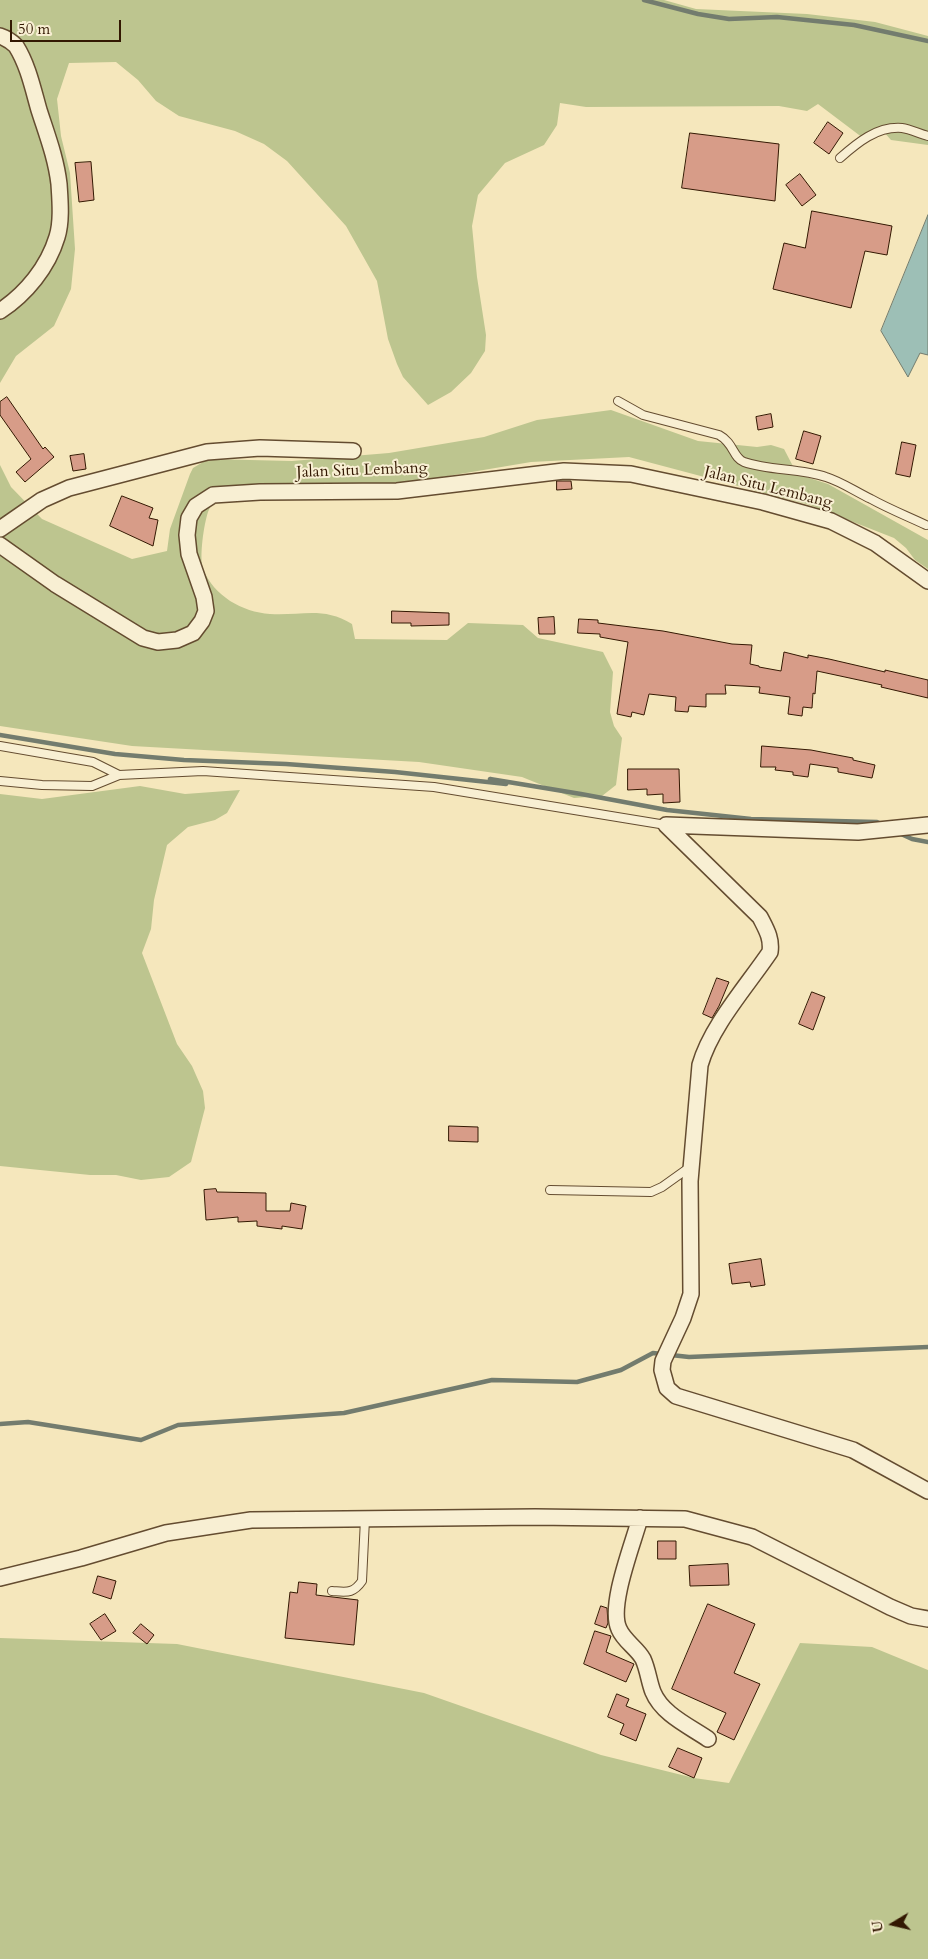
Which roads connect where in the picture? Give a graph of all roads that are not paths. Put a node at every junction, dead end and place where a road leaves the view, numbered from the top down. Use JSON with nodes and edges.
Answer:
{"nodes":[{"id":1,"x":0,"y":36,"type":"edge"},
{"id":2,"x":928,"y":136,"type":"edge"},
{"id":3,"x":840,"y":158,"type":"dead end"},
{"id":4,"x":0,"y":311,"type":"edge"},
{"id":5,"x":618,"y":401,"type":"dead end"},
{"id":6,"x":354,"y":451,"type":"dead end"},
{"id":7,"x":927,"y":525,"type":"edge"},
{"id":8,"x":0,"y":529,"type":"edge"},
{"id":9,"x":0,"y":545,"type":"edge"},
{"id":10,"x":928,"y":581,"type":"edge"},
{"id":11,"x":0,"y":746,"type":"edge"},
{"id":12,"x":119,"y":775,"type":"junction"},
{"id":13,"x":0,"y":781,"type":"edge"},
{"id":14,"x":666,"y":825,"type":"junction"},
{"id":15,"x":928,"y":825,"type":"edge"},
{"id":16,"x":692,"y":1166,"type":"junction"},
{"id":17,"x":550,"y":1190,"type":"dead end"},
{"id":18,"x":928,"y":1491,"type":"edge"},
{"id":19,"x":640,"y":1518,"type":"junction"},
{"id":20,"x":365,"y":1519,"type":"junction"},
{"id":21,"x":0,"y":1578,"type":"edge"},
{"id":22,"x":332,"y":1591,"type":"dead end"},
{"id":23,"x":928,"y":1619,"type":"edge"},
{"id":24,"x":708,"y":1739,"type":"dead end"}],
"edges":[{"from":1,"to":4,"type":"street"},
{"from":2,"to":3,"type":"lane"},
{"from":5,"to":7,"type":"lane"},
{"from":6,"to":8,"type":"street"},
{"from":9,"to":10,"type":"street","name":"Jalan Situ Lembang"},
{"from":11,"to":12,"type":"lane"},
{"from":12,"to":13,"type":"lane"},
{"from":12,"to":14,"type":"lane"},
{"from":14,"to":15,"type":"street"},
{"from":14,"to":16,"type":"street"},
{"from":16,"to":17,"type":"lane"},
{"from":16,"to":18,"type":"street"},
{"from":19,"to":20,"type":"street"},
{"from":19,"to":23,"type":"street"},
{"from":19,"to":24,"type":"street"},
{"from":20,"to":21,"type":"street"},
{"from":20,"to":22,"type":"lane"}]}
